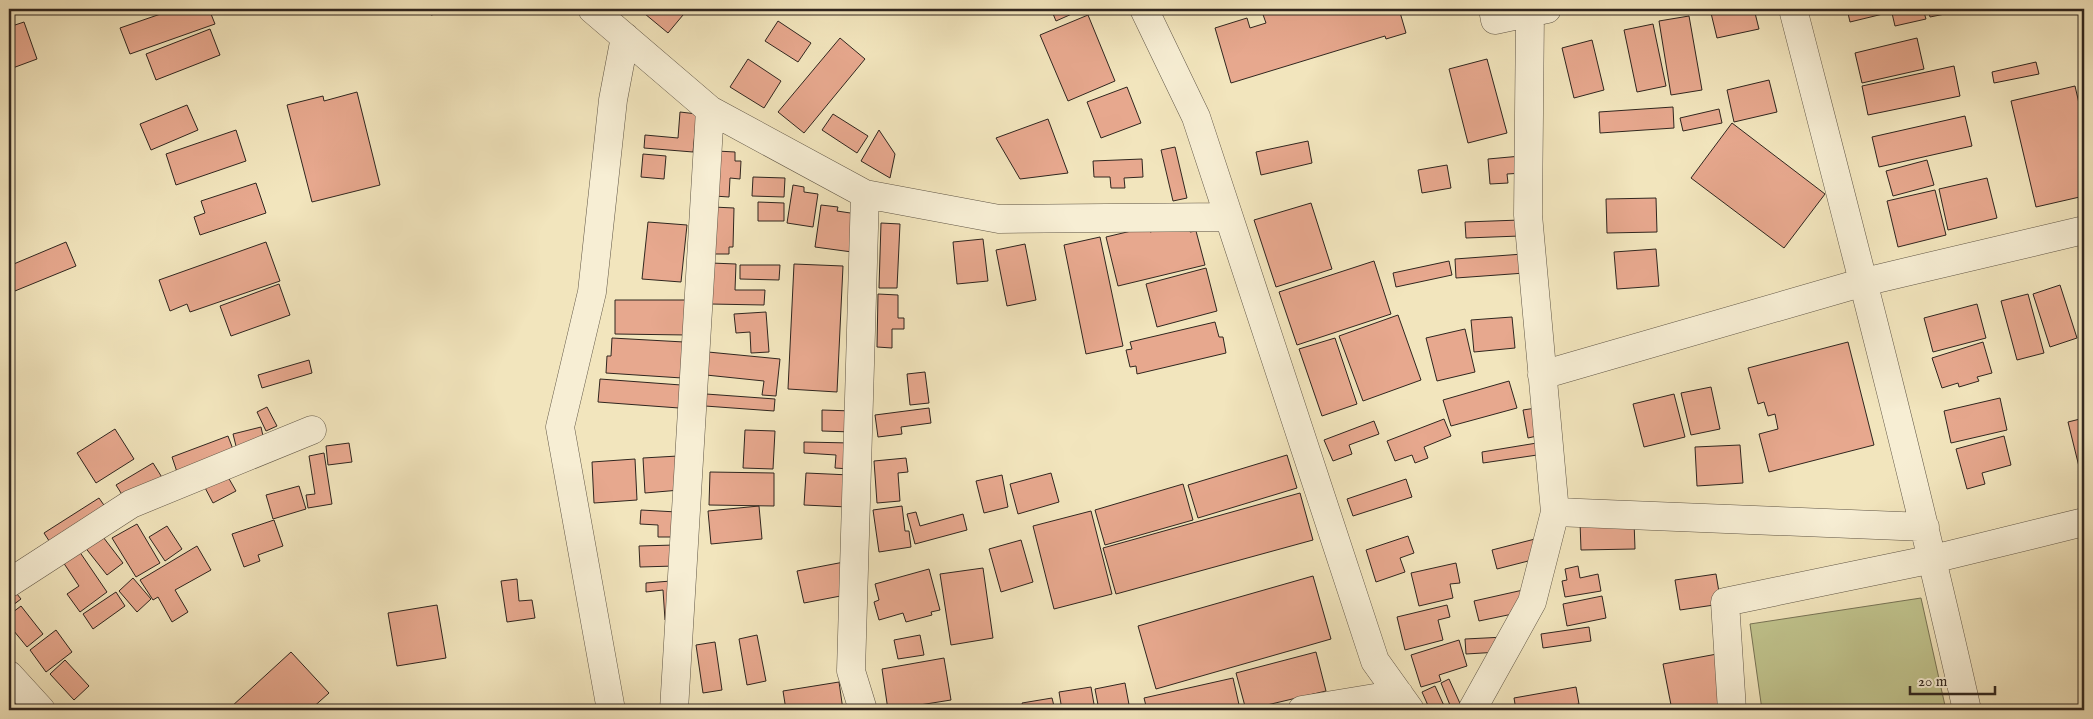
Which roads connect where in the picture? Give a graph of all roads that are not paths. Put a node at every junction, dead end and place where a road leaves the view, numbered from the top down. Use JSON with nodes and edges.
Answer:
{"nodes":[{"id":1,"x":592,"y":9,"type":"edge"},
{"id":2,"x":1144,"y":9,"type":"edge"},
{"id":3,"x":1493,"y":9,"type":"edge"},
{"id":4,"x":1792,"y":9,"type":"edge"},
{"id":5,"x":1538,"y":11,"type":"edge"},
{"id":6,"x":625,"y":37,"type":"junction"},
{"id":7,"x":710,"y":110,"type":"junction"},
{"id":8,"x":865,"y":194,"type":"junction"},
{"id":9,"x":1229,"y":217,"type":"junction"},
{"id":10,"x":2084,"y":230,"type":"edge"},
{"id":11,"x":1864,"y":282,"type":"junction"},
{"id":12,"x":1542,"y":375,"type":"junction"},
{"id":13,"x":312,"y":430,"type":"dead end"},
{"id":14,"x":1554,"y":512,"type":"junction"},
{"id":15,"x":2084,"y":522,"type":"edge"},
{"id":16,"x":1925,"y":527,"type":"junction"},
{"id":17,"x":1933,"y":559,"type":"junction"},
{"id":18,"x":9,"y":583,"type":"edge"},
{"id":19,"x":11,"y":681,"type":"edge"},
{"id":20,"x":1404,"y":702,"type":"edge"},
{"id":21,"x":41,"y":710,"type":"edge"},
{"id":22,"x":611,"y":710,"type":"edge"},
{"id":23,"x":674,"y":710,"type":"edge"},
{"id":24,"x":863,"y":710,"type":"edge"},
{"id":25,"x":1302,"y":710,"type":"edge"},
{"id":26,"x":1472,"y":710,"type":"edge"},
{"id":27,"x":1732,"y":710,"type":"edge"},
{"id":28,"x":1967,"y":710,"type":"edge"}],
"edges":[{"from":1,"to":6,"type":"street"},
{"from":2,"to":9,"type":"street"},
{"from":3,"to":5,"type":"street"},
{"from":4,"to":11,"type":"street"},
{"from":5,"to":12,"type":"street"},
{"from":6,"to":7,"type":"street"},
{"from":6,"to":22,"type":"street"},
{"from":7,"to":8,"type":"street"},
{"from":7,"to":23,"type":"street"},
{"from":8,"to":9,"type":"street"},
{"from":8,"to":24,"type":"street"},
{"from":9,"to":20,"type":"street"},
{"from":10,"to":11,"type":"street"},
{"from":11,"to":12,"type":"street"},
{"from":11,"to":16,"type":"street"},
{"from":12,"to":14,"type":"street"},
{"from":13,"to":18,"type":"street"},
{"from":14,"to":16,"type":"street"},
{"from":14,"to":26,"type":"street"},
{"from":15,"to":17,"type":"street"},
{"from":16,"to":17,"type":"street"},
{"from":17,"to":27,"type":"street"},
{"from":17,"to":28,"type":"street"},
{"from":19,"to":21,"type":"street"},
{"from":20,"to":25,"type":"street"}]}
